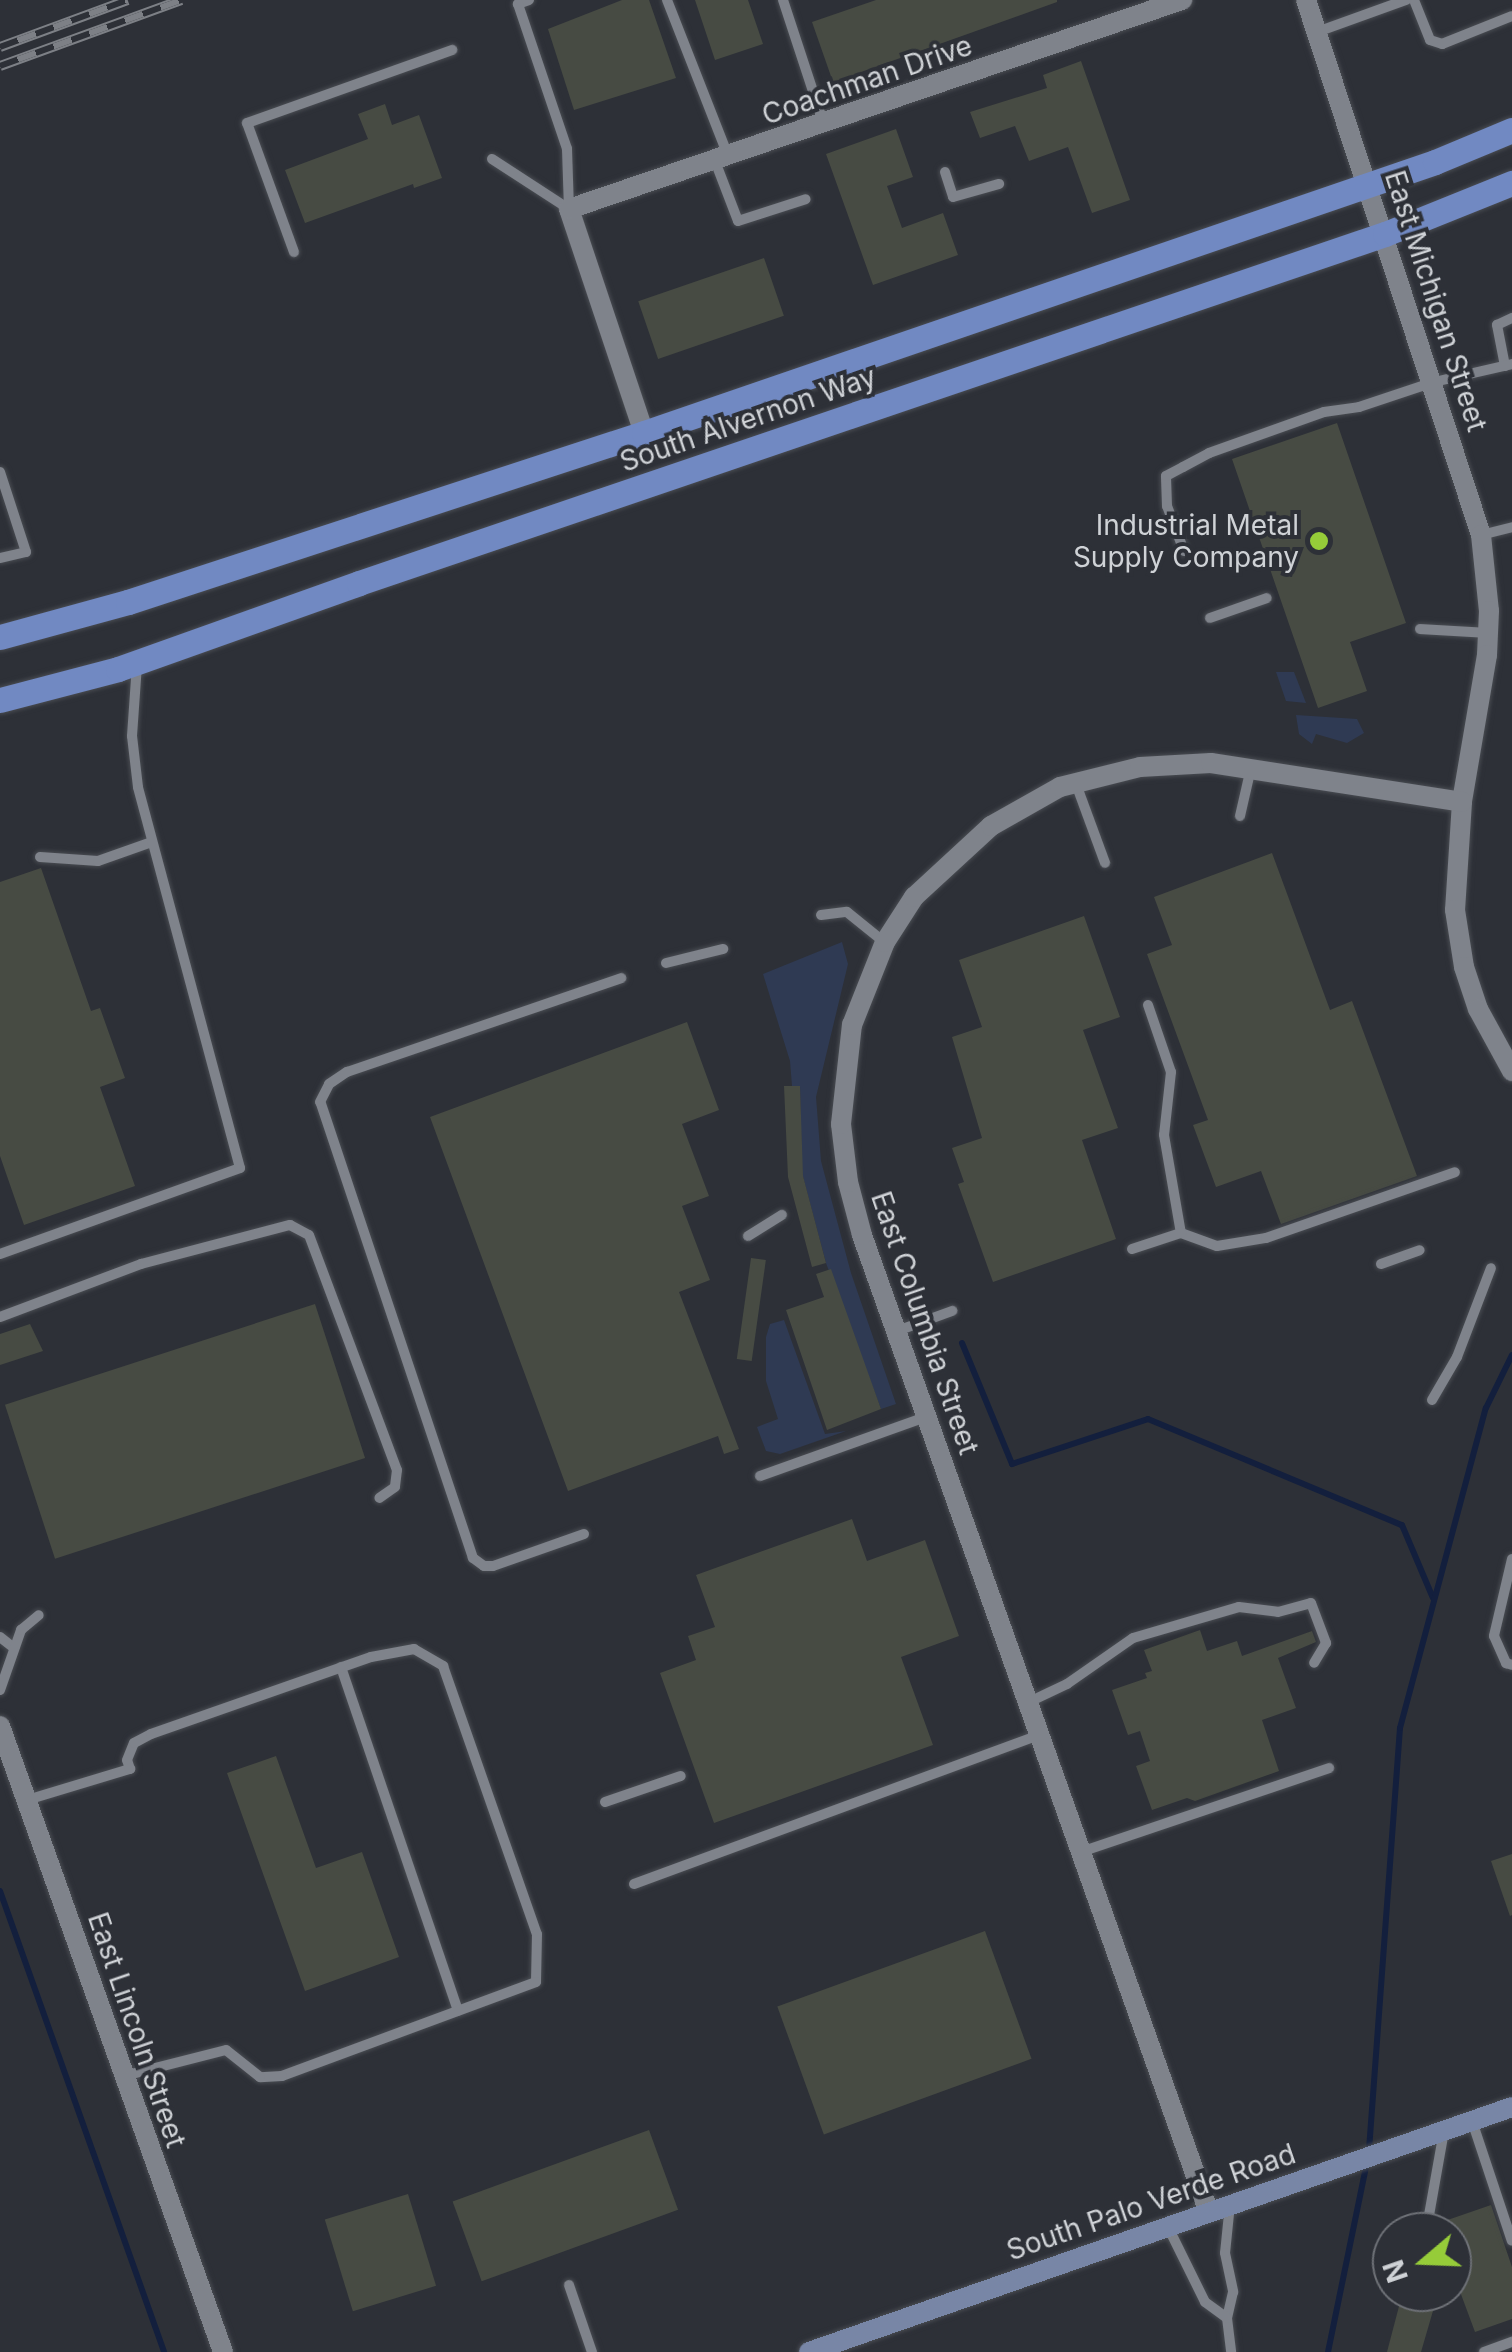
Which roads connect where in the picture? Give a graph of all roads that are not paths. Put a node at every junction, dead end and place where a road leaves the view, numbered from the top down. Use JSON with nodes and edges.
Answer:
{"nodes":[{"id":1,"x":529,"y":0,"type":"edge"},
{"id":2,"x":667,"y":0,"type":"edge"},
{"id":3,"x":783,"y":0,"type":"edge"},
{"id":4,"x":1182,"y":0,"type":"edge"},
{"id":5,"x":1306,"y":0,"type":"edge"},
{"id":6,"x":1406,"y":0,"type":"edge"},
{"id":7,"x":1414,"y":0,"type":"edge"},
{"id":8,"x":1512,"y":16,"type":"edge"},
{"id":9,"x":1317,"y":32,"type":"junction"},
{"id":10,"x":452,"y":50,"type":"dead end"},
{"id":11,"x":824,"y":124,"type":"junction"},
{"id":12,"x":1512,"y":130,"type":"edge"},
{"id":13,"x":492,"y":159,"type":"dead end"},
{"id":14,"x":722,"y":159,"type":"junction"},
{"id":15,"x":945,"y":172,"type":"dead end"},
{"id":16,"x":1512,"y":183,"type":"edge"},
{"id":17,"x":999,"y":184,"type":"dead end"},
{"id":18,"x":1370,"y":184,"type":"junction"},
{"id":19,"x":806,"y":199,"type":"dead end"},
{"id":20,"x":569,"y":209,"type":"junction"},
{"id":21,"x":1385,"y":234,"type":"junction"},
{"id":22,"x":294,"y":252,"type":"dead end"},
{"id":23,"x":1512,"y":318,"type":"edge"},
{"id":24,"x":1508,"y":365,"type":"edge"},
{"id":25,"x":1434,"y":382,"type":"junction"},
{"id":26,"x":644,"y":433,"type":"junction"},
{"id":27,"x":0,"y":472,"type":"edge"},
{"id":28,"x":1512,"y":527,"type":"edge"},
{"id":29,"x":1481,"y":535,"type":"junction"},
{"id":30,"x":1184,"y":551,"type":"dead end"},
{"id":31,"x":0,"y":558,"type":"edge"},
{"id":32,"x":1267,"y":598,"type":"dead end"},
{"id":33,"x":1210,"y":618,"type":"dead end"},
{"id":34,"x":1420,"y":629,"type":"dead end"},
{"id":35,"x":1488,"y":634,"type":"junction"},
{"id":36,"x":0,"y":637,"type":"edge"},
{"id":37,"x":136,"y":663,"type":"junction"},
{"id":38,"x":0,"y":700,"type":"edge"},
{"id":39,"x":1251,"y":768,"type":"junction"},
{"id":40,"x":1076,"y":783,"type":"junction"},
{"id":41,"x":1462,"y":802,"type":"junction"},
{"id":42,"x":1240,"y":816,"type":"dead end"},
{"id":43,"x":152,"y":842,"type":"junction"},
{"id":44,"x":40,"y":857,"type":"dead end"},
{"id":45,"x":1106,"y":863,"type":"dead end"},
{"id":46,"x":821,"y":915,"type":"dead end"},
{"id":47,"x":884,"y":942,"type":"junction"},
{"id":48,"x":724,"y":949,"type":"dead end"},
{"id":49,"x":666,"y":964,"type":"dead end"},
{"id":50,"x":621,"y":978,"type":"dead end"},
{"id":51,"x":1148,"y":1005,"type":"dead end"},
{"id":52,"x":1512,"y":1071,"type":"edge"},
{"id":53,"x":1455,"y":1172,"type":"dead end"},
{"id":54,"x":782,"y":1215,"type":"dead end"},
{"id":55,"x":1181,"y":1232,"type":"junction"},
{"id":56,"x":748,"y":1236,"type":"dead end"},
{"id":57,"x":1132,"y":1249,"type":"dead end"},
{"id":58,"x":1420,"y":1250,"type":"dead end"},
{"id":59,"x":0,"y":1254,"type":"edge"},
{"id":60,"x":1382,"y":1264,"type":"dead end"},
{"id":61,"x":1491,"y":1268,"type":"dead end"},
{"id":62,"x":952,"y":1311,"type":"dead end"},
{"id":63,"x":0,"y":1317,"type":"edge"},
{"id":64,"x":896,"y":1331,"type":"junction"},
{"id":65,"x":1432,"y":1400,"type":"dead end"},
{"id":66,"x":926,"y":1417,"type":"junction"},
{"id":67,"x":760,"y":1476,"type":"dead end"},
{"id":68,"x":379,"y":1498,"type":"dead end"},
{"id":69,"x":584,"y":1534,"type":"dead end"},
{"id":70,"x":1512,"y":1559,"type":"edge"},
{"id":71,"x":39,"y":1614,"type":"dead end"},
{"id":72,"x":0,"y":1637,"type":"edge"},
{"id":73,"x":14,"y":1648,"type":"junction"},
{"id":74,"x":1314,"y":1663,"type":"dead end"},
{"id":75,"x":1512,"y":1665,"type":"edge"},
{"id":76,"x":342,"y":1667,"type":"junction"},
{"id":77,"x":0,"y":1690,"type":"edge"},
{"id":78,"x":1028,"y":1702,"type":"junction"},
{"id":79,"x":0,"y":1726,"type":"edge"},
{"id":80,"x":1040,"y":1735,"type":"junction"},
{"id":81,"x":1329,"y":1768,"type":"dead end"},
{"id":82,"x":681,"y":1776,"type":"dead end"},
{"id":83,"x":27,"y":1800,"type":"junction"},
{"id":84,"x":606,"y":1802,"type":"dead end"},
{"id":85,"x":1081,"y":1852,"type":"junction"},
{"id":86,"x":634,"y":1884,"type":"dead end"},
{"id":87,"x":458,"y":2010,"type":"junction"},
{"id":88,"x":124,"y":2076,"type":"junction"},
{"id":89,"x":1512,"y":2107,"type":"edge"},
{"id":90,"x":1472,"y":2121,"type":"junction"},
{"id":91,"x":1444,"y":2130,"type":"junction"},
{"id":92,"x":1230,"y":2203,"type":"junction"},
{"id":93,"x":1208,"y":2210,"type":"junction"},
{"id":94,"x":1430,"y":2212,"type":"edge"},
{"id":95,"x":1167,"y":2225,"type":"junction"},
{"id":96,"x":1512,"y":2241,"type":"edge"},
{"id":97,"x":568,"y":2285,"type":"dead end"},
{"id":98,"x":1226,"y":2318,"type":"junction"},
{"id":99,"x":1512,"y":2342,"type":"edge"},
{"id":100,"x":223,"y":2352,"type":"edge"},
{"id":101,"x":592,"y":2352,"type":"edge"},
{"id":102,"x":809,"y":2352,"type":"edge"},
{"id":103,"x":1231,"y":2352,"type":"edge"},
{"id":104,"x":1484,"y":2352,"type":"edge"}],
"edges":[{"from":1,"to":20,"type":"lane"},
{"from":2,"to":14,"type":"lane"},
{"from":3,"to":11,"type":"lane"},
{"from":4,"to":11,"type":"street","name":"Coachman Drive"},
{"from":5,"to":9,"type":"street","name":"East Michigan Street"},
{"from":6,"to":9,"type":"lane"},
{"from":7,"to":8,"type":"lane"},
{"from":9,"to":18,"type":"street","name":"East Michigan Street"},
{"from":10,"to":22,"type":"lane"},
{"from":11,"to":14,"type":"street","name":"Coachman Drive"},
{"from":12,"to":18,"type":"main road","name":"South Alvernon Way"},
{"from":13,"to":20,"type":"lane"},
{"from":14,"to":19,"type":"lane"},
{"from":14,"to":20,"type":"street","name":"Coachman Drive"},
{"from":15,"to":17,"type":"lane"},
{"from":16,"to":21,"type":"main road","name":"South Alvernon Way"},
{"from":18,"to":21,"type":"street","name":"East Michigan Street"},
{"from":18,"to":26,"type":"main road","name":"South Alvernon Way"},
{"from":20,"to":26,"type":"street"},
{"from":21,"to":25,"type":"street","name":"East Michigan Street"},
{"from":21,"to":37,"type":"main road","name":"South Alvernon Way"},
{"from":23,"to":24,"type":"lane"},
{"from":24,"to":25,"type":"lane"},
{"from":25,"to":29,"type":"street","name":"East Michigan Street"},
{"from":25,"to":30,"type":"lane"},
{"from":26,"to":36,"type":"main road","name":"South Alvernon Way"},
{"from":27,"to":31,"type":"lane"},
{"from":28,"to":29,"type":"lane"},
{"from":29,"to":35,"type":"street","name":"East Michigan Street"},
{"from":32,"to":33,"type":"lane"},
{"from":34,"to":35,"type":"lane"},
{"from":35,"to":41,"type":"street","name":"East Michigan Street"},
{"from":37,"to":38,"type":"main road","name":"South Alvernon Way"},
{"from":37,"to":43,"type":"lane"},
{"from":39,"to":40,"type":"street","name":"East Columbia Street"},
{"from":39,"to":41,"type":"street","name":"East Columbia Street"},
{"from":39,"to":42,"type":"lane"},
{"from":40,"to":45,"type":"lane"},
{"from":40,"to":47,"type":"street","name":"East Columbia Street"},
{"from":41,"to":52,"type":"street","name":"East Michigan Street"},
{"from":43,"to":44,"type":"lane"},
{"from":43,"to":59,"type":"lane"},
{"from":46,"to":47,"type":"lane"},
{"from":47,"to":64,"type":"street","name":"East Columbia Street"},
{"from":48,"to":49,"type":"lane"},
{"from":50,"to":69,"type":"lane"},
{"from":51,"to":55,"type":"lane"},
{"from":53,"to":55,"type":"lane"},
{"from":54,"to":56,"type":"lane"},
{"from":55,"to":57,"type":"lane"},
{"from":58,"to":60,"type":"lane"},
{"from":61,"to":65,"type":"lane"},
{"from":62,"to":64,"type":"lane"},
{"from":63,"to":68,"type":"lane"},
{"from":64,"to":66,"type":"street","name":"East Columbia Street"},
{"from":66,"to":67,"type":"lane"},
{"from":66,"to":78,"type":"street","name":"East Columbia Street"},
{"from":70,"to":75,"type":"lane"},
{"from":71,"to":73,"type":"lane"},
{"from":72,"to":73,"type":"lane"},
{"from":73,"to":77,"type":"lane"},
{"from":74,"to":78,"type":"lane"},
{"from":76,"to":83,"type":"lane"},
{"from":76,"to":87,"type":"lane"},
{"from":76,"to":87,"type":"lane"},
{"from":78,"to":80,"type":"street","name":"East Columbia Street"},
{"from":79,"to":83,"type":"street","name":"East Lincoln Street"},
{"from":80,"to":85,"type":"street","name":"East Columbia Street"},
{"from":80,"to":86,"type":"lane"},
{"from":81,"to":85,"type":"lane"},
{"from":82,"to":84,"type":"lane"},
{"from":83,"to":88,"type":"street","name":"East Lincoln Street"},
{"from":85,"to":93,"type":"street","name":"East Columbia Street"},
{"from":87,"to":88,"type":"lane"},
{"from":88,"to":100,"type":"street","name":"East Lincoln Street"},
{"from":89,"to":90,"type":"main road","name":"South Palo Verde Road"},
{"from":90,"to":91,"type":"main road","name":"South Palo Verde Road"},
{"from":90,"to":96,"type":"lane"},
{"from":91,"to":92,"type":"main road","name":"South Palo Verde Road"},
{"from":91,"to":94,"type":"lane"},
{"from":92,"to":93,"type":"main road","name":"South Palo Verde Road"},
{"from":92,"to":98,"type":"lane"},
{"from":93,"to":95,"type":"main road","name":"South Palo Verde Road"},
{"from":95,"to":98,"type":"lane"},
{"from":95,"to":102,"type":"main road","name":"South Palo Verde Road"},
{"from":97,"to":101,"type":"lane"},
{"from":98,"to":103,"type":"lane"},
{"from":99,"to":104,"type":"lane"}]}
